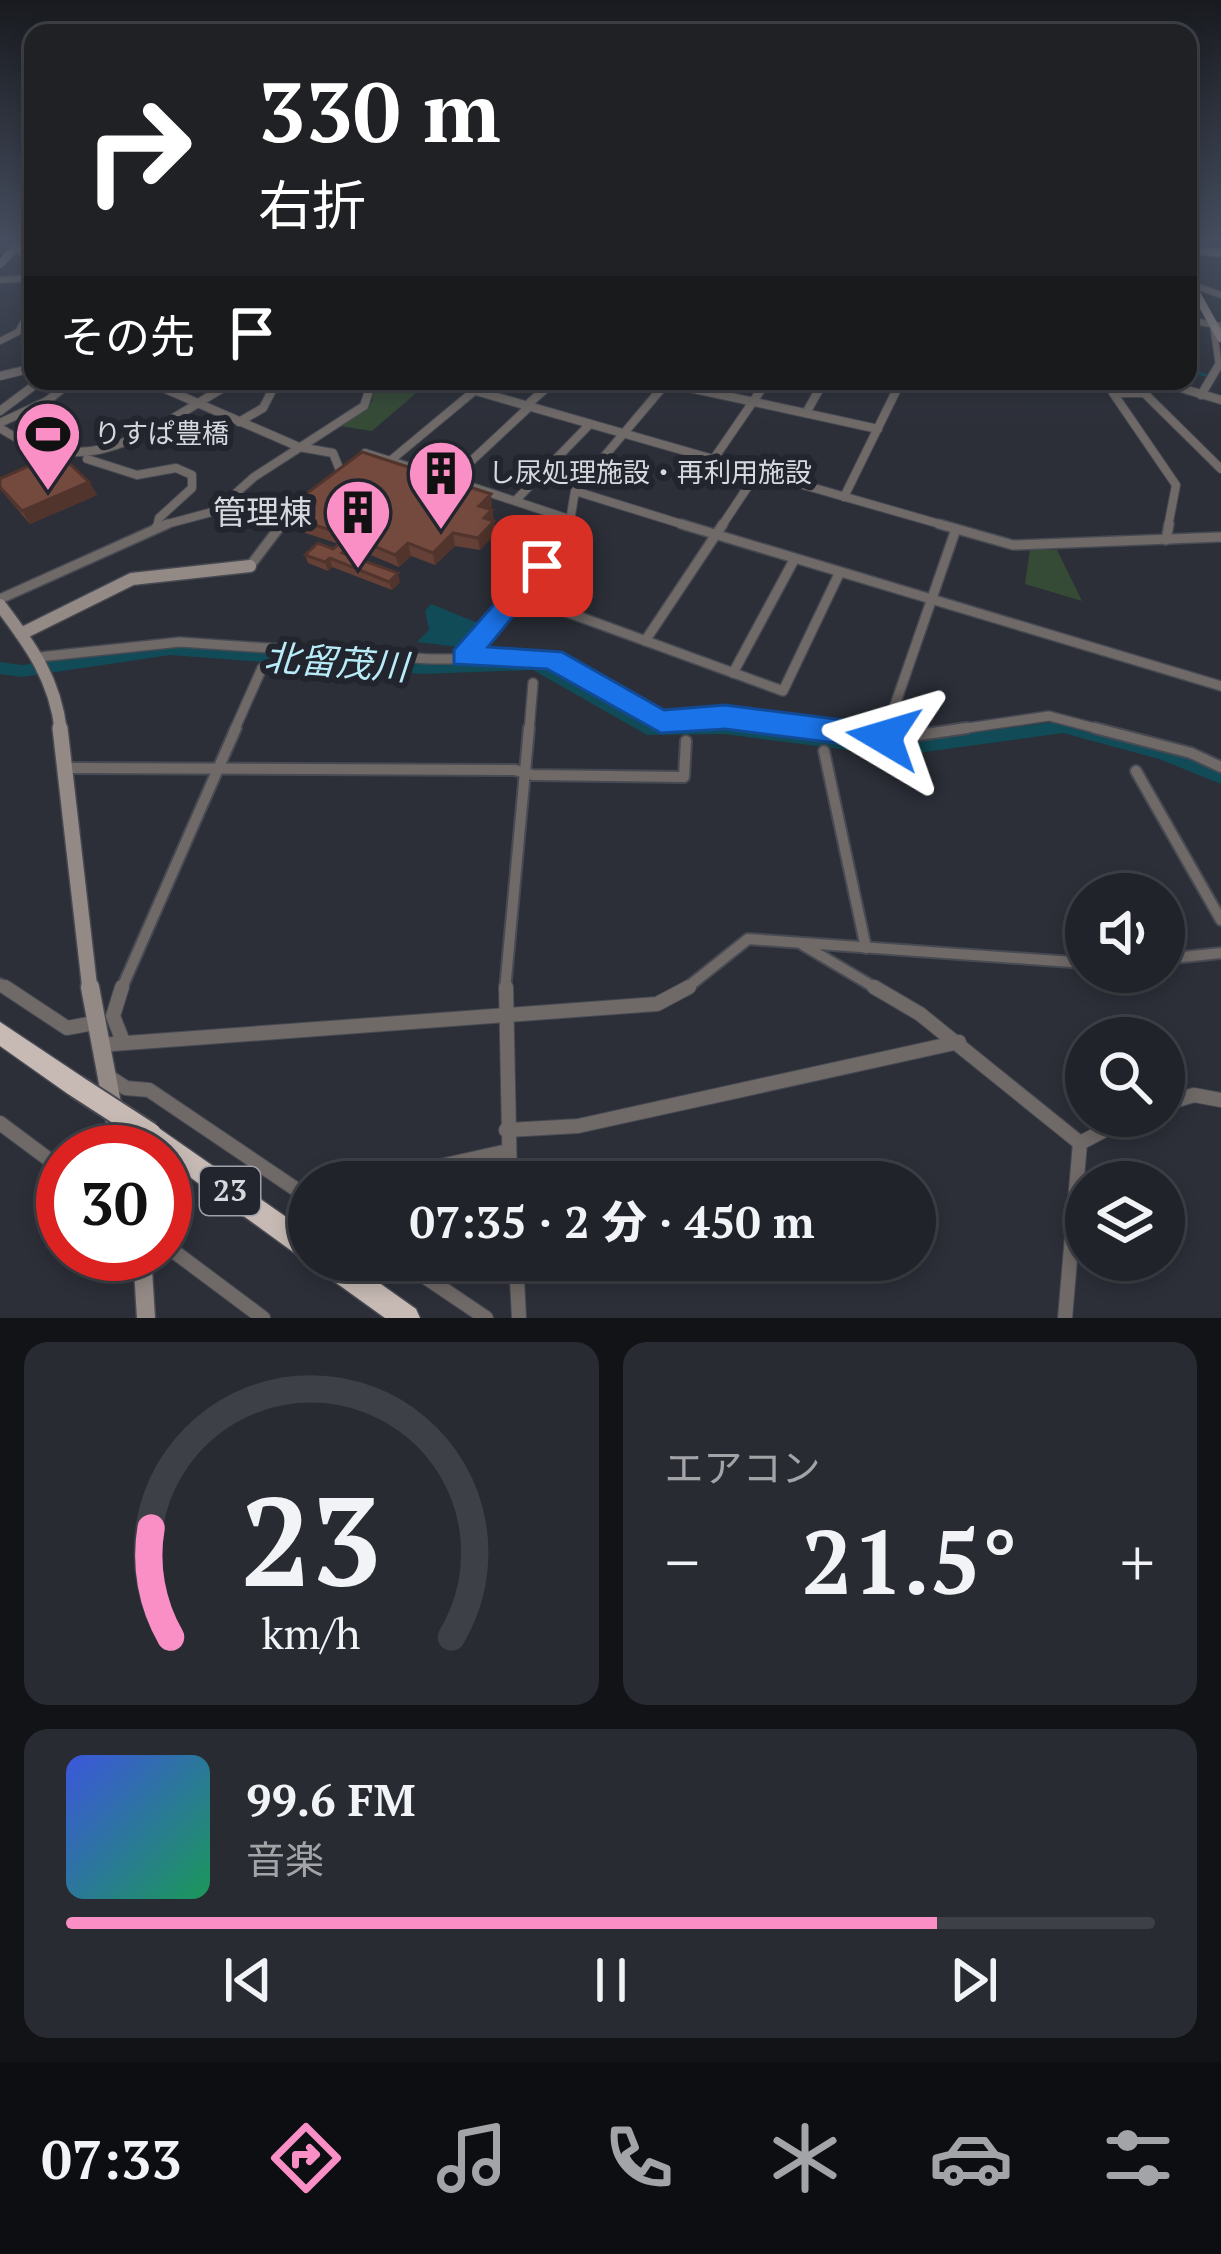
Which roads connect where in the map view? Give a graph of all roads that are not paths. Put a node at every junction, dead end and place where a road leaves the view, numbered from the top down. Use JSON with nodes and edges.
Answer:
{"nodes":[{"id":1,"x":24,"y":321,"type":"edge"},
{"id":2,"x":1217,"y":326,"type":"edge"},
{"id":3,"x":1221,"y":338,"type":"edge"},
{"id":4,"x":0,"y":341,"type":"edge"},
{"id":5,"x":1220,"y":365,"type":"edge"},
{"id":6,"x":28,"y":390,"type":"edge"},
{"id":7,"x":61,"y":390,"type":"edge"},
{"id":8,"x":168,"y":390,"type":"edge"},
{"id":9,"x":218,"y":390,"type":"edge"},
{"id":10,"x":272,"y":390,"type":"edge"},
{"id":11,"x":368,"y":390,"type":"edge"},
{"id":12,"x":467,"y":390,"type":"edge"},
{"id":13,"x":545,"y":390,"type":"edge"},
{"id":14,"x":661,"y":390,"type":"edge"},
{"id":15,"x":692,"y":390,"type":"edge"},
{"id":16,"x":760,"y":390,"type":"edge"},
{"id":17,"x":819,"y":390,"type":"edge"},
{"id":18,"x":897,"y":390,"type":"edge"},
{"id":19,"x":1141,"y":390,"type":"edge"},
{"id":20,"x":1185,"y":390,"type":"edge"},
{"id":21,"x":473,"y":392,"type":"junction"},
{"id":22,"x":1144,"y":393,"type":"junction"},
{"id":23,"x":1201,"y":395,"type":"junction"},
{"id":24,"x":1221,"y":400,"type":"edge"},
{"id":25,"x":751,"y":401,"type":"junction"},
{"id":26,"x":195,"y":402,"type":"junction"},
{"id":27,"x":526,"y":408,"type":"junction"},
{"id":28,"x":0,"y":411,"type":"edge"},
{"id":29,"x":806,"y":413,"type":"junction"},
{"id":30,"x":239,"y":422,"type":"junction"},
{"id":31,"x":589,"y":425,"type":"junction"},
{"id":32,"x":0,"y":426,"type":"edge"},
{"id":33,"x":878,"y":429,"type":"junction"},
{"id":34,"x":624,"y":435,"type":"junction"},
{"id":35,"x":305,"y":446,"type":"junction"},
{"id":36,"x":363,"y":452,"type":"edge"},
{"id":37,"x":85,"y":458,"type":"junction"},
{"id":38,"x":390,"y":460,"type":"junction"},
{"id":39,"x":712,"y":460,"type":"junction"},
{"id":40,"x":1221,"y":469,"type":"edge"},
{"id":41,"x":757,"y":473,"type":"junction"},
{"id":42,"x":451,"y":480,"type":"junction"},
{"id":43,"x":324,"y":484,"type":"edge"},
{"id":44,"x":575,"y":491,"type":"junction"},
{"id":45,"x":844,"y":497,"type":"junction"},
{"id":46,"x":515,"y":501,"type":"junction"},
{"id":47,"x":297,"y":504,"type":"edge"},
{"id":48,"x":572,"y":520,"type":"junction"},
{"id":49,"x":158,"y":527,"type":"junction"},
{"id":50,"x":956,"y":530,"type":"junction"},
{"id":51,"x":717,"y":535,"type":"junction"},
{"id":52,"x":1221,"y":537,"type":"edge"},
{"id":53,"x":1166,"y":540,"type":"junction"},
{"id":54,"x":794,"y":560,"type":"junction"},
{"id":55,"x":250,"y":566,"type":"joint"},
{"id":56,"x":839,"y":574,"type":"junction"},
{"id":57,"x":517,"y":594,"type":"junction"},
{"id":58,"x":928,"y":601,"type":"junction"},
{"id":59,"x":0,"y":602,"type":"edge"},
{"id":60,"x":21,"y":634,"type":"junction"},
{"id":61,"x":645,"y":641,"type":"junction"},
{"id":62,"x":464,"y":657,"type":"junction"},
{"id":63,"x":42,"y":664,"type":"junction"},
{"id":64,"x":262,"y":668,"type":"dead end"},
{"id":65,"x":733,"y":674,"type":"junction"},
{"id":66,"x":533,"y":683,"type":"dead end"},
{"id":67,"x":1221,"y":686,"type":"edge"},
{"id":68,"x":884,"y":737,"type":"junction"},
{"id":69,"x":686,"y":741,"type":"dead end"},
{"id":70,"x":824,"y":751,"type":"dead end"},
{"id":71,"x":1221,"y":767,"type":"edge"},
{"id":72,"x":66,"y":768,"type":"junction"},
{"id":73,"x":213,"y":770,"type":"junction"},
{"id":74,"x":1136,"y":771,"type":"dead end"},
{"id":75,"x":524,"y":772,"type":"junction"},
{"id":76,"x":1221,"y":920,"type":"edge"},
{"id":77,"x":798,"y":942,"type":"junction"},
{"id":78,"x":866,"y":948,"type":"junction"},
{"id":79,"x":1221,"y":953,"type":"edge"},
{"id":80,"x":1185,"y":957,"type":"edge"},
{"id":81,"x":1065,"y":962,"type":"edge"},
{"id":82,"x":0,"y":984,"type":"edge"},
{"id":83,"x":503,"y":1018,"type":"junction"},
{"id":84,"x":94,"y":1023,"type":"junction"},
{"id":85,"x":0,"y":1033,"type":"edge"},
{"id":86,"x":122,"y":1039,"type":"junction"},
{"id":87,"x":959,"y":1042,"type":"junction"},
{"id":88,"x":98,"y":1045,"type":"junction"},
{"id":89,"x":104,"y":1074,"type":"junction"},
{"id":90,"x":1185,"y":1098,"type":"edge"},
{"id":91,"x":1221,"y":1100,"type":"edge"},
{"id":92,"x":0,"y":1124,"type":"edge"},
{"id":93,"x":116,"y":1125,"type":"edge"},
{"id":94,"x":506,"y":1130,"type":"junction"},
{"id":95,"x":1090,"y":1137,"type":"edge"},
{"id":96,"x":1080,"y":1142,"type":"junction"},
{"id":97,"x":36,"y":1150,"type":"edge"},
{"id":98,"x":508,"y":1151,"type":"junction"},
{"id":99,"x":463,"y":1161,"type":"edge"},
{"id":100,"x":509,"y":1161,"type":"edge"},
{"id":101,"x":288,"y":1183,"type":"edge"},
{"id":102,"x":288,"y":1233,"type":"edge"},
{"id":103,"x":192,"y":1265,"type":"edge"},
{"id":104,"x":150,"y":1281,"type":"edge"},
{"id":105,"x":355,"y":1281,"type":"edge"},
{"id":106,"x":431,"y":1281,"type":"edge"},
{"id":107,"x":517,"y":1281,"type":"edge"},
{"id":108,"x":146,"y":1318,"type":"edge"},
{"id":109,"x":262,"y":1318,"type":"edge"},
{"id":110,"x":407,"y":1318,"type":"edge"},
{"id":111,"x":485,"y":1318,"type":"edge"},
{"id":112,"x":520,"y":1318,"type":"edge"},
{"id":113,"x":1065,"y":1318,"type":"edge"}],
"edges":[{"from":1,"to":4,"type":"street"},
{"from":2,"to":3,"type":"main road"},
{"from":2,"to":5,"type":"street"},
{"from":5,"to":23,"type":"street"},
{"from":6,"to":28,"type":"street"},
{"from":7,"to":32,"type":"street"},
{"from":8,"to":26,"type":"street"},
{"from":9,"to":26,"type":"street"},
{"from":10,"to":30,"type":"street"},
{"from":11,"to":35,"type":"street"},
{"from":12,"to":21,"type":"street"},
{"from":13,"to":27,"type":"street"},
{"from":14,"to":34,"type":"street"},
{"from":15,"to":25,"type":"street"},
{"from":16,"to":25,"type":"street"},
{"from":17,"to":29,"type":"street"},
{"from":18,"to":33,"type":"street"},
{"from":19,"to":22,"type":"street"},
{"from":20,"to":23,"type":"street"},
{"from":21,"to":27,"type":"street"},
{"from":21,"to":38,"type":"street"},
{"from":22,"to":40,"type":"street"},
{"from":22,"to":53,"type":"street"},
{"from":23,"to":24,"type":"street"},
{"from":25,"to":29,"type":"street"},
{"from":25,"to":39,"type":"street"},
{"from":26,"to":30,"type":"street"},
{"from":26,"to":37,"type":"street"},
{"from":27,"to":31,"type":"street"},
{"from":27,"to":42,"type":"street"},
{"from":29,"to":33,"type":"street"},
{"from":30,"to":35,"type":"street"},
{"from":31,"to":34,"type":"street"},
{"from":31,"to":46,"type":"street"},
{"from":32,"to":37,"type":"street"},
{"from":33,"to":45,"type":"street"},
{"from":34,"to":39,"type":"street"},
{"from":34,"to":44,"type":"street"},
{"from":35,"to":43,"type":"street"},
{"from":35,"to":49,"type":"street"},
{"from":36,"to":38,"type":"street"},
{"from":37,"to":49,"type":"street"},
{"from":38,"to":42,"type":"street"},
{"from":39,"to":41,"type":"street"},
{"from":41,"to":45,"type":"street"},
{"from":41,"to":51,"type":"street"},
{"from":42,"to":46,"type":"street"},
{"from":44,"to":48,"type":"street"},
{"from":44,"to":51,"type":"street"},
{"from":45,"to":50,"type":"street"},
{"from":46,"to":48,"type":"street"},
{"from":47,"to":55,"type":"street"},
{"from":48,"to":57,"type":"street"},
{"from":49,"to":59,"type":"street"},
{"from":50,"to":53,"type":"street"},
{"from":50,"to":58,"type":"street"},
{"from":51,"to":54,"type":"street"},
{"from":51,"to":61,"type":"street"},
{"from":52,"to":53,"type":"street"},
{"from":54,"to":56,"type":"street"},
{"from":54,"to":65,"type":"street"},
{"from":55,"to":60,"type":"main road"},
{"from":56,"to":58,"type":"street"},
{"from":56,"to":65,"type":"street"},
{"from":57,"to":61,"type":"street"},
{"from":57,"to":62,"type":"street"},
{"from":58,"to":67,"type":"street"},
{"from":58,"to":68,"type":"street"},
{"from":59,"to":60,"type":"main road"},
{"from":60,"to":63,"type":"main road"},
{"from":61,"to":65,"type":"street"},
{"from":62,"to":63,"type":"street"},
{"from":62,"to":68,"type":"street"},
{"from":63,"to":72,"type":"main road"},
{"from":64,"to":73,"type":"street"},
{"from":66,"to":75,"type":"street"},
{"from":68,"to":71,"type":"street"},
{"from":69,"to":75,"type":"street"},
{"from":70,"to":78,"type":"street"},
{"from":72,"to":73,"type":"street"},
{"from":72,"to":84,"type":"main road"},
{"from":73,"to":75,"type":"street"},
{"from":73,"to":86,"type":"street"},
{"from":74,"to":76,"type":"street"},
{"from":75,"to":83,"type":"street"},
{"from":77,"to":78,"type":"street"},
{"from":77,"to":83,"type":"street"},
{"from":77,"to":87,"type":"street"},
{"from":78,"to":81,"type":"street"},
{"from":79,"to":80,"type":"street"},
{"from":82,"to":84,"type":"street"},
{"from":83,"to":86,"type":"street"},
{"from":83,"to":94,"type":"street"},
{"from":84,"to":88,"type":"main road"},
{"from":85,"to":102,"type":"highway","number":"23","bridge":true},
{"from":86,"to":88,"type":"street"},
{"from":87,"to":94,"type":"street"},
{"from":87,"to":96,"type":"street"},
{"from":88,"to":89,"type":"main road"},
{"from":89,"to":93,"type":"main road"},
{"from":89,"to":101,"type":"street"},
{"from":90,"to":91,"type":"street"},
{"from":92,"to":97,"type":"street"},
{"from":94,"to":98,"type":"street"},
{"from":95,"to":96,"type":"street"},
{"from":96,"to":113,"type":"street"},
{"from":98,"to":99,"type":"street"},
{"from":98,"to":100,"type":"street"},
{"from":103,"to":109,"type":"street"},
{"from":104,"to":108,"type":"main road"},
{"from":105,"to":110,"type":"highway"},
{"from":106,"to":111,"type":"street"},
{"from":107,"to":112,"type":"street"}]}
